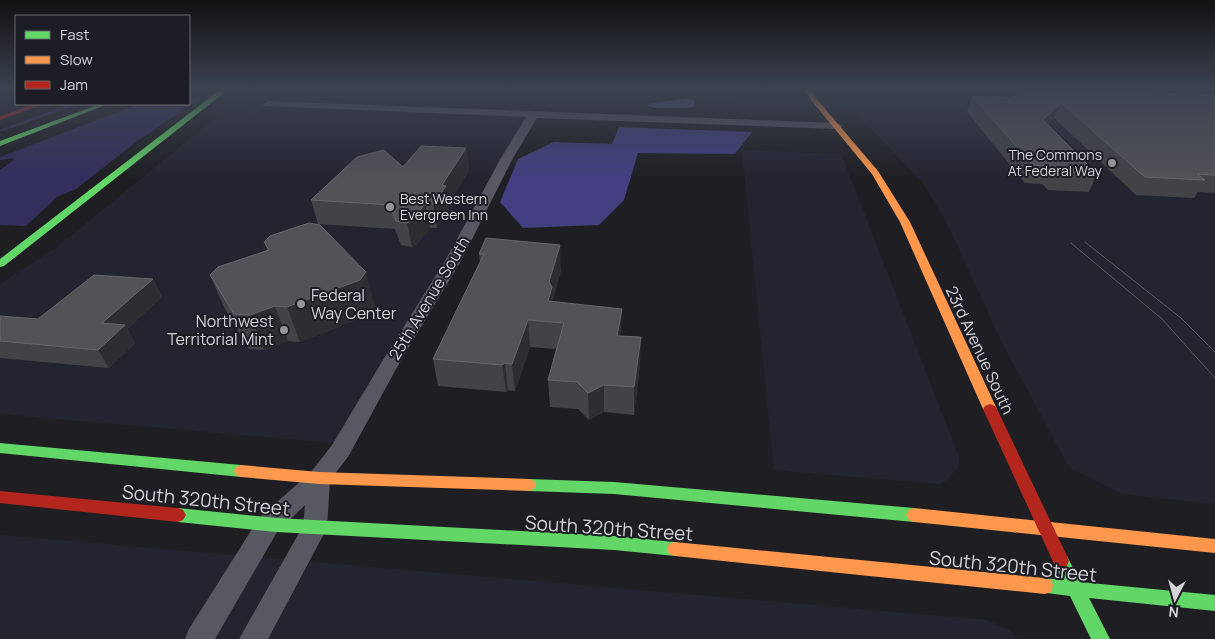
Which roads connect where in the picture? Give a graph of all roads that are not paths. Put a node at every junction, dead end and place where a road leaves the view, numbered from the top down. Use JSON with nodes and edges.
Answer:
{"nodes":[{"id":1,"x":62,"y":119,"type":"edge"},
{"id":2,"x":66,"y":119,"type":"edge"},
{"id":3,"x":189,"y":119,"type":"edge"},
{"id":4,"x":531,"y":119,"type":"edge"},
{"id":5,"x":639,"y":119,"type":"edge"},
{"id":6,"x":831,"y":119,"type":"edge"},
{"id":7,"x":837,"y":126,"type":"junction"},
{"id":8,"x":0,"y":140,"type":"edge"},
{"id":9,"x":0,"y":144,"type":"edge"},
{"id":10,"x":0,"y":264,"type":"edge"},
{"id":11,"x":0,"y":448,"type":"edge"},
{"id":12,"x":319,"y":478,"type":"junction"},
{"id":13,"x":0,"y":496,"type":"edge"},
{"id":14,"x":268,"y":525,"type":"junction"},
{"id":15,"x":316,"y":528,"type":"junction"},
{"id":16,"x":1044,"y":528,"type":"junction"},
{"id":17,"x":1215,"y":546,"type":"edge"},
{"id":18,"x":1076,"y":590,"type":"junction"},
{"id":19,"x":1215,"y":603,"type":"edge"},
{"id":20,"x":198,"y":639,"type":"edge"},
{"id":21,"x":254,"y":639,"type":"edge"},
{"id":22,"x":1101,"y":639,"type":"edge"}],
"edges":[{"from":1,"to":8,"type":"main road"},
{"from":2,"to":9,"type":"main road"},
{"from":3,"to":10,"type":"main road"},
{"from":4,"to":12,"type":"street","name":"25th Avenue South"},
{"from":5,"to":7,"type":"street"},
{"from":6,"to":7,"type":"main road","name":"23rd Avenue South"},
{"from":7,"to":16,"type":"main road","name":"23rd Avenue South"},
{"from":11,"to":12,"type":"main road","name":"South 320th Street"},
{"from":12,"to":14,"type":"street","name":"25th Avenue South"},
{"from":12,"to":15,"type":"street"},
{"from":12,"to":16,"type":"main road","name":"South 320th Street"},
{"from":13,"to":14,"type":"main road","name":"South 320th Street"},
{"from":14,"to":15,"type":"main road","name":"South 320th Street"},
{"from":14,"to":20,"type":"street","name":"25th Avenue South"},
{"from":15,"to":18,"type":"main road","name":"South 320th Street"},
{"from":15,"to":21,"type":"street"},
{"from":16,"to":17,"type":"main road","name":"South 320th Street"},
{"from":16,"to":18,"type":"main road","name":"23rd Avenue South"},
{"from":18,"to":19,"type":"main road","name":"South 320th Street"},
{"from":18,"to":22,"type":"main road","name":"23rd Avenue South"}]}
